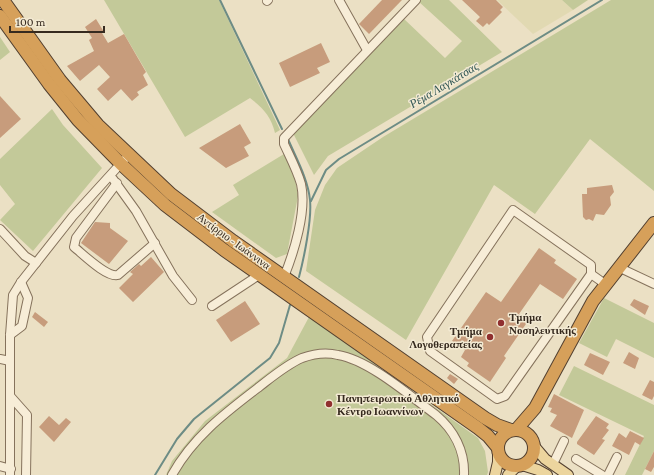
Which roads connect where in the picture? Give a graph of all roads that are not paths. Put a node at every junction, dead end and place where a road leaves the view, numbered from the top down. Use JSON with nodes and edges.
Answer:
{"nodes":[{"id":1,"x":3,"y":0,"type":"edge"},
{"id":2,"x":339,"y":0,"type":"edge"},
{"id":3,"x":416,"y":0,"type":"edge"},
{"id":4,"x":0,"y":16,"type":"edge"},
{"id":5,"x":367,"y":50,"type":"junction"},
{"id":6,"x":125,"y":160,"type":"junction"},
{"id":7,"x":110,"y":175,"type":"junction"},
{"id":8,"x":117,"y":183,"type":"junction"},
{"id":9,"x":654,"y":222,"type":"edge"},
{"id":10,"x":0,"y":229,"type":"edge"},
{"id":11,"x":155,"y":243,"type":"junction"},
{"id":12,"x":36,"y":263,"type":"junction"},
{"id":13,"x":618,"y":267,"type":"junction"},
{"id":14,"x":591,"y":274,"type":"junction"},
{"id":15,"x":259,"y":275,"type":"junction"},
{"id":16,"x":284,"y":277,"type":"junction"},
{"id":17,"x":21,"y":282,"type":"junction"},
{"id":18,"x":605,"y":284,"type":"junction"},
{"id":19,"x":654,"y":284,"type":"edge"},
{"id":20,"x":192,"y":300,"type":"dead end"},
{"id":21,"x":212,"y":306,"type":"dead end"},
{"id":22,"x":10,"y":334,"type":"junction"},
{"id":23,"x":0,"y":360,"type":"edge"},
{"id":24,"x":10,"y":361,"type":"junction"},
{"id":25,"x":11,"y":397,"type":"junction"},
{"id":26,"x":535,"y":408,"type":"junction"},
{"id":27,"x":514,"y":430,"type":"junction"},
{"id":28,"x":564,"y":441,"type":"dead end"},
{"id":29,"x":533,"y":442,"type":"junction"},
{"id":30,"x":498,"y":450,"type":"junction"},
{"id":31,"x":617,"y":457,"type":"dead end"},
{"id":32,"x":576,"y":459,"type":"dead end"},
{"id":33,"x":553,"y":464,"type":"junction"},
{"id":34,"x":589,"y":464,"type":"junction"},
{"id":35,"x":0,"y":466,"type":"edge"},
{"id":36,"x":519,"y":466,"type":"junction"},
{"id":37,"x":11,"y":472,"type":"edge"},
{"id":38,"x":26,"y":475,"type":"edge"},
{"id":39,"x":172,"y":475,"type":"edge"},
{"id":40,"x":464,"y":475,"type":"edge"},
{"id":41,"x":495,"y":475,"type":"edge"},
{"id":42,"x":508,"y":475,"type":"edge"},
{"id":43,"x":547,"y":475,"type":"edge"},
{"id":44,"x":568,"y":475,"type":"edge"},
{"id":45,"x":584,"y":475,"type":"edge"},
{"id":46,"x":602,"y":475,"type":"edge"},
{"id":47,"x":608,"y":475,"type":"edge"}],
"edges":[{"from":1,"to":6,"type":"highway","name":"Αντίρριο - Ιωάννινα"},
{"from":2,"to":5,"type":"street"},
{"from":3,"to":5,"type":"street"},
{"from":4,"to":6,"type":"highway","name":"Αντίρριο - Ιωάννινα"},
{"from":5,"to":16,"type":"street"},
{"from":6,"to":7,"type":"street"},
{"from":6,"to":15,"type":"highway","name":"Αντίρριο - Ιωάννινα"},
{"from":6,"to":16,"type":"highway","name":"Αντίρριο - Ιωάννινα"},
{"from":7,"to":8,"type":"street"},
{"from":7,"to":12,"type":"street"},
{"from":8,"to":11,"type":"street"},
{"from":8,"to":11,"type":"street"},
{"from":9,"to":13,"type":"highway"},
{"from":10,"to":12,"type":"street"},
{"from":11,"to":20,"type":"street"},
{"from":12,"to":17,"type":"street"},
{"from":13,"to":18,"type":"highway"},
{"from":13,"to":19,"type":"street"},
{"from":14,"to":14,"type":"street"},
{"from":14,"to":18,"type":"street"},
{"from":15,"to":21,"type":"street"},
{"from":15,"to":30,"type":"highway","name":"Αντίρριο - Ιωάννινα"},
{"from":16,"to":27,"type":"highway","name":"Αντίρριο - Ιωάννινα"},
{"from":17,"to":22,"type":"street"},
{"from":17,"to":22,"type":"street"},
{"from":18,"to":26,"type":"highway"},
{"from":22,"to":24,"type":"street"},
{"from":23,"to":24,"type":"street"},
{"from":24,"to":25,"type":"street"},
{"from":25,"to":37,"type":"street"},
{"from":25,"to":38,"type":"street"},
{"from":26,"to":27,"type":"highway"},
{"from":26,"to":29,"type":"highway"},
{"from":27,"to":29,"type":"highway"},
{"from":27,"to":30,"type":"highway"},
{"from":28,"to":33,"type":"street"},
{"from":29,"to":33,"type":"main road"},
{"from":29,"to":36,"type":"highway"},
{"from":30,"to":36,"type":"highway"},
{"from":30,"to":41,"type":"main road"},
{"from":31,"to":47,"type":"street"},
{"from":32,"to":34,"type":"street"},
{"from":33,"to":44,"type":"main road"},
{"from":34,"to":45,"type":"street"},
{"from":34,"to":46,"type":"street"},
{"from":35,"to":37,"type":"street"},
{"from":36,"to":42,"type":"main road"},
{"from":36,"to":43,"type":"main road"},
{"from":39,"to":40,"type":"street"}]}
